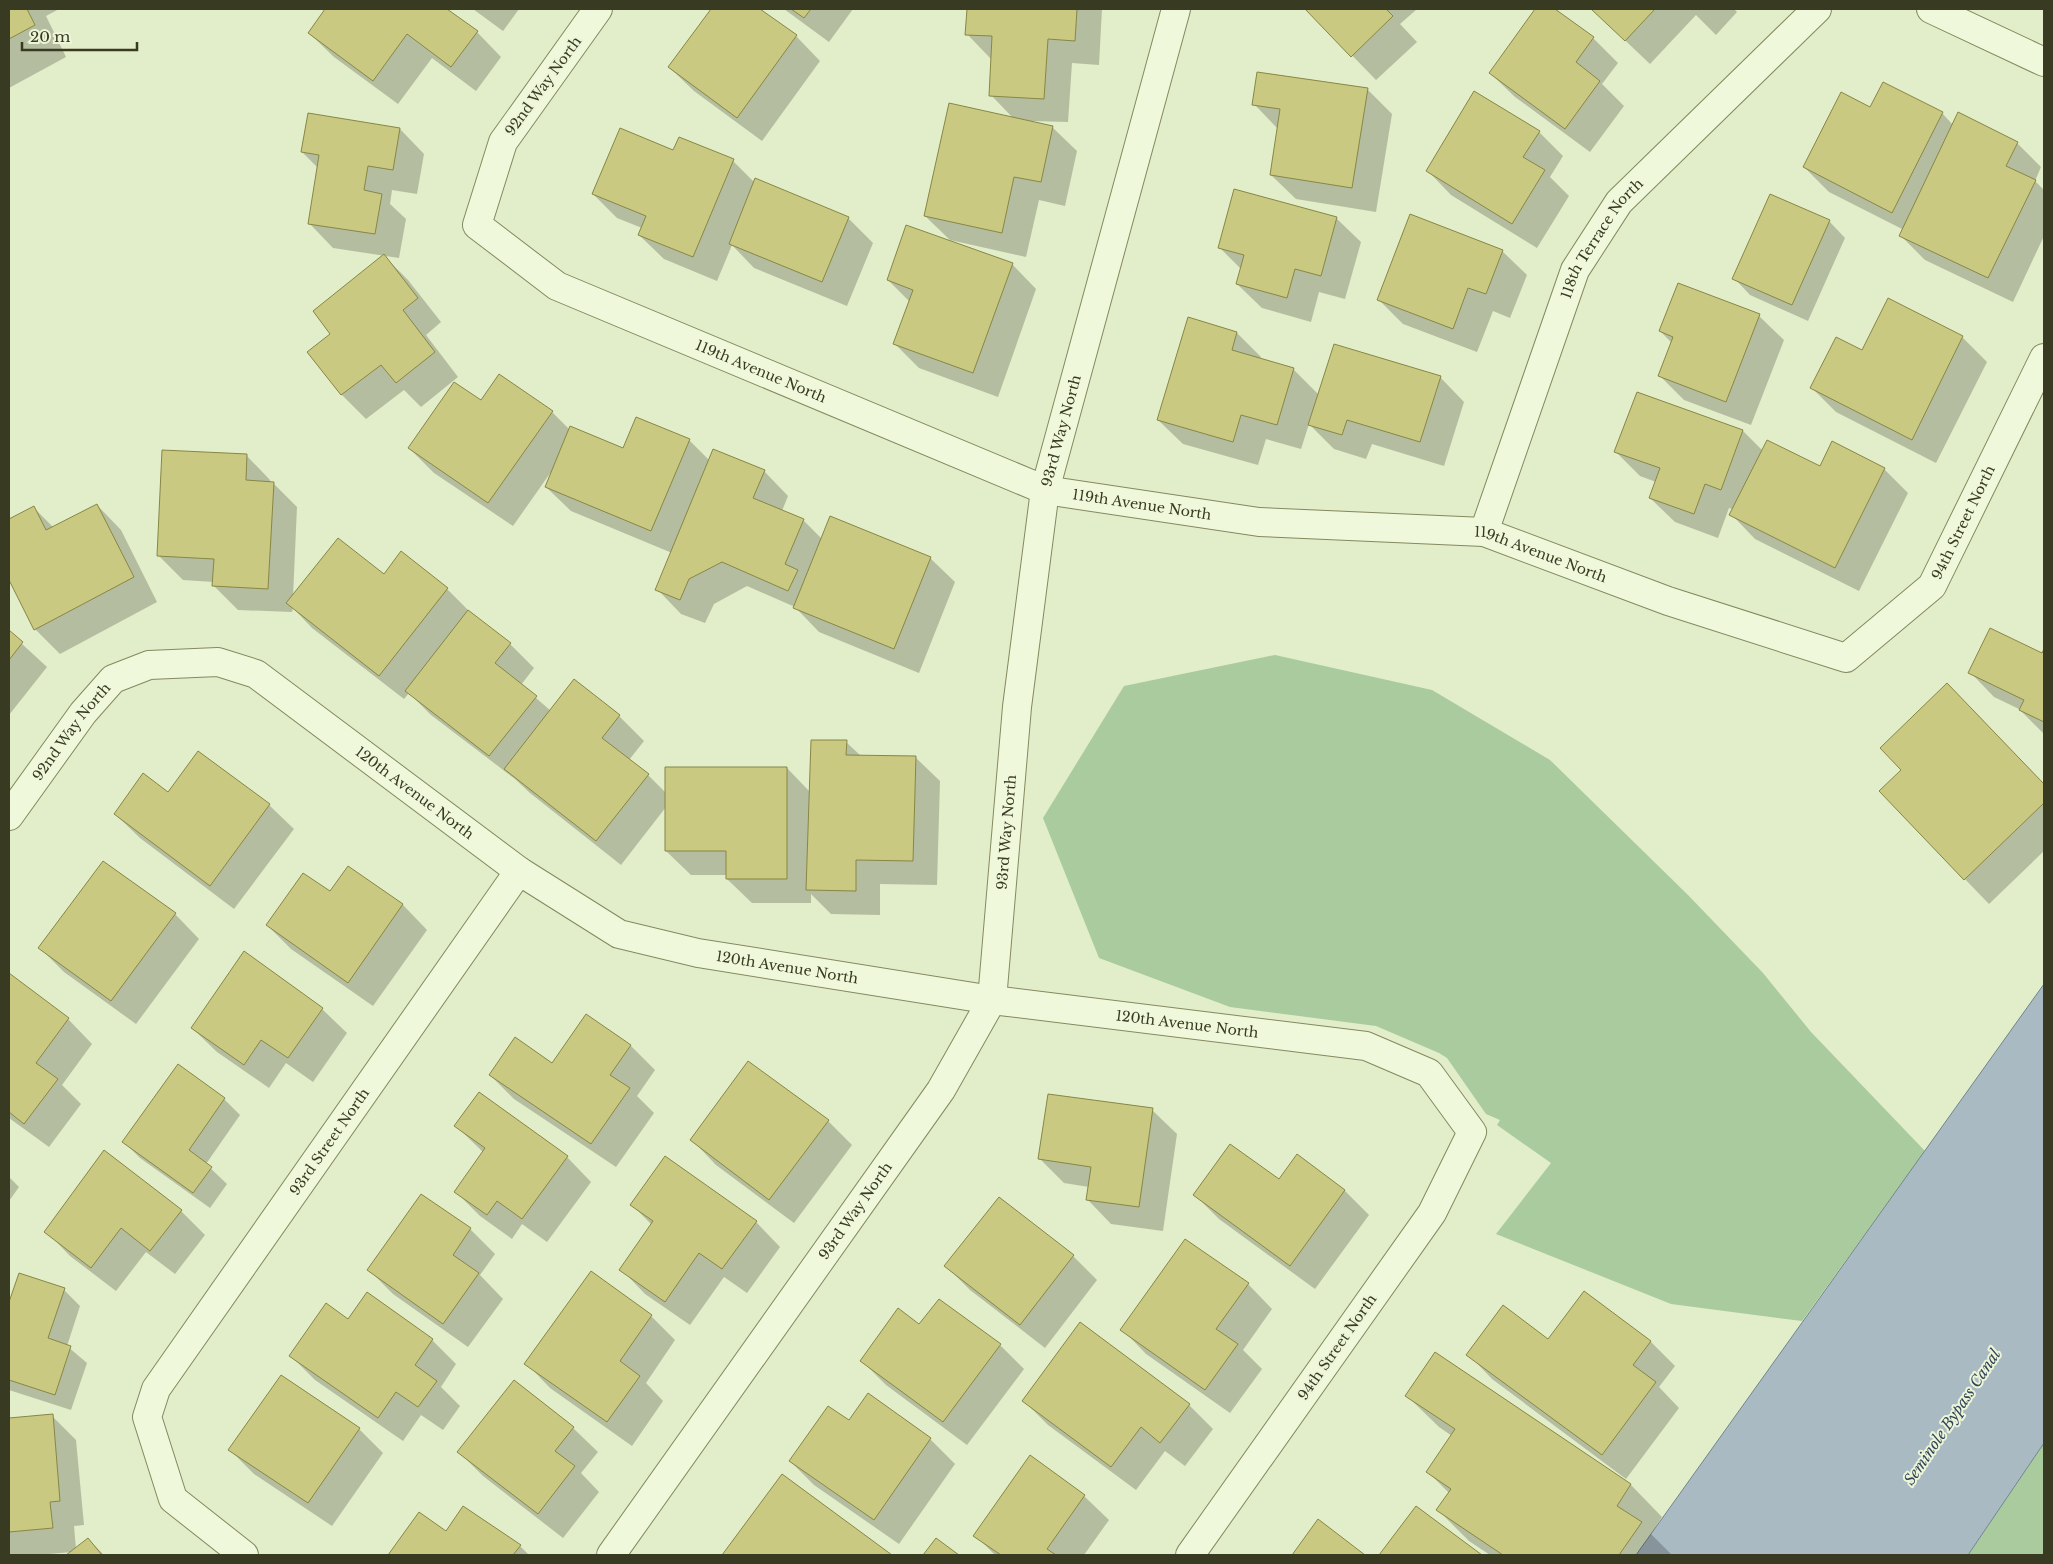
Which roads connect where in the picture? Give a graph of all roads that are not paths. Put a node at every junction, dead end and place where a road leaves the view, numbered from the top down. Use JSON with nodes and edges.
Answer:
{"nodes":[{"id":1,"x":598,"y":9,"type":"edge"},
{"id":2,"x":1176,"y":9,"type":"edge"},
{"id":3,"x":1816,"y":9,"type":"edge"},
{"id":4,"x":1931,"y":9,"type":"edge"},
{"id":5,"x":2044,"y":62,"type":"edge"},
{"id":6,"x":477,"y":224,"type":"joint"},
{"id":7,"x":2044,"y":358,"type":"edge"},
{"id":8,"x":1045,"y":490,"type":"junction"},
{"id":9,"x":1484,"y":532,"type":"junction"},
{"id":10,"x":1846,"y":658,"type":"joint"},
{"id":11,"x":148,"y":666,"type":"joint"},
{"id":12,"x":9,"y":816,"type":"edge"},
{"id":13,"x":519,"y":871,"type":"junction"},
{"id":14,"x":992,"y":1000,"type":"junction"},
{"id":15,"x":1472,"y":1132,"type":"joint"},
{"id":16,"x":244,"y":1555,"type":"edge"},
{"id":17,"x":611,"y":1555,"type":"edge"},
{"id":18,"x":1190,"y":1555,"type":"edge"}],
"edges":[{"from":1,"to":6,"type":"street","name":"92nd Way North"},
{"from":2,"to":8,"type":"street","name":"93rd Way North"},
{"from":3,"to":9,"type":"street","name":"118th Terrace North"},
{"from":4,"to":5,"type":"street"},
{"from":6,"to":8,"type":"street","name":"119th Avenue North"},
{"from":7,"to":10,"type":"street","name":"94th Street North"},
{"from":8,"to":9,"type":"street","name":"119th Avenue North"},
{"from":8,"to":14,"type":"street","name":"93rd Way North"},
{"from":9,"to":10,"type":"street","name":"119th Avenue North"},
{"from":11,"to":12,"type":"street","name":"92nd Way North"},
{"from":11,"to":13,"type":"street","name":"120th Avenue North"},
{"from":13,"to":14,"type":"street","name":"120th Avenue North"},
{"from":13,"to":16,"type":"street","name":"93rd Street North"},
{"from":14,"to":15,"type":"street","name":"120th Avenue North"},
{"from":14,"to":17,"type":"street","name":"93rd Way North"},
{"from":15,"to":18,"type":"street","name":"94th Street North"}]}
